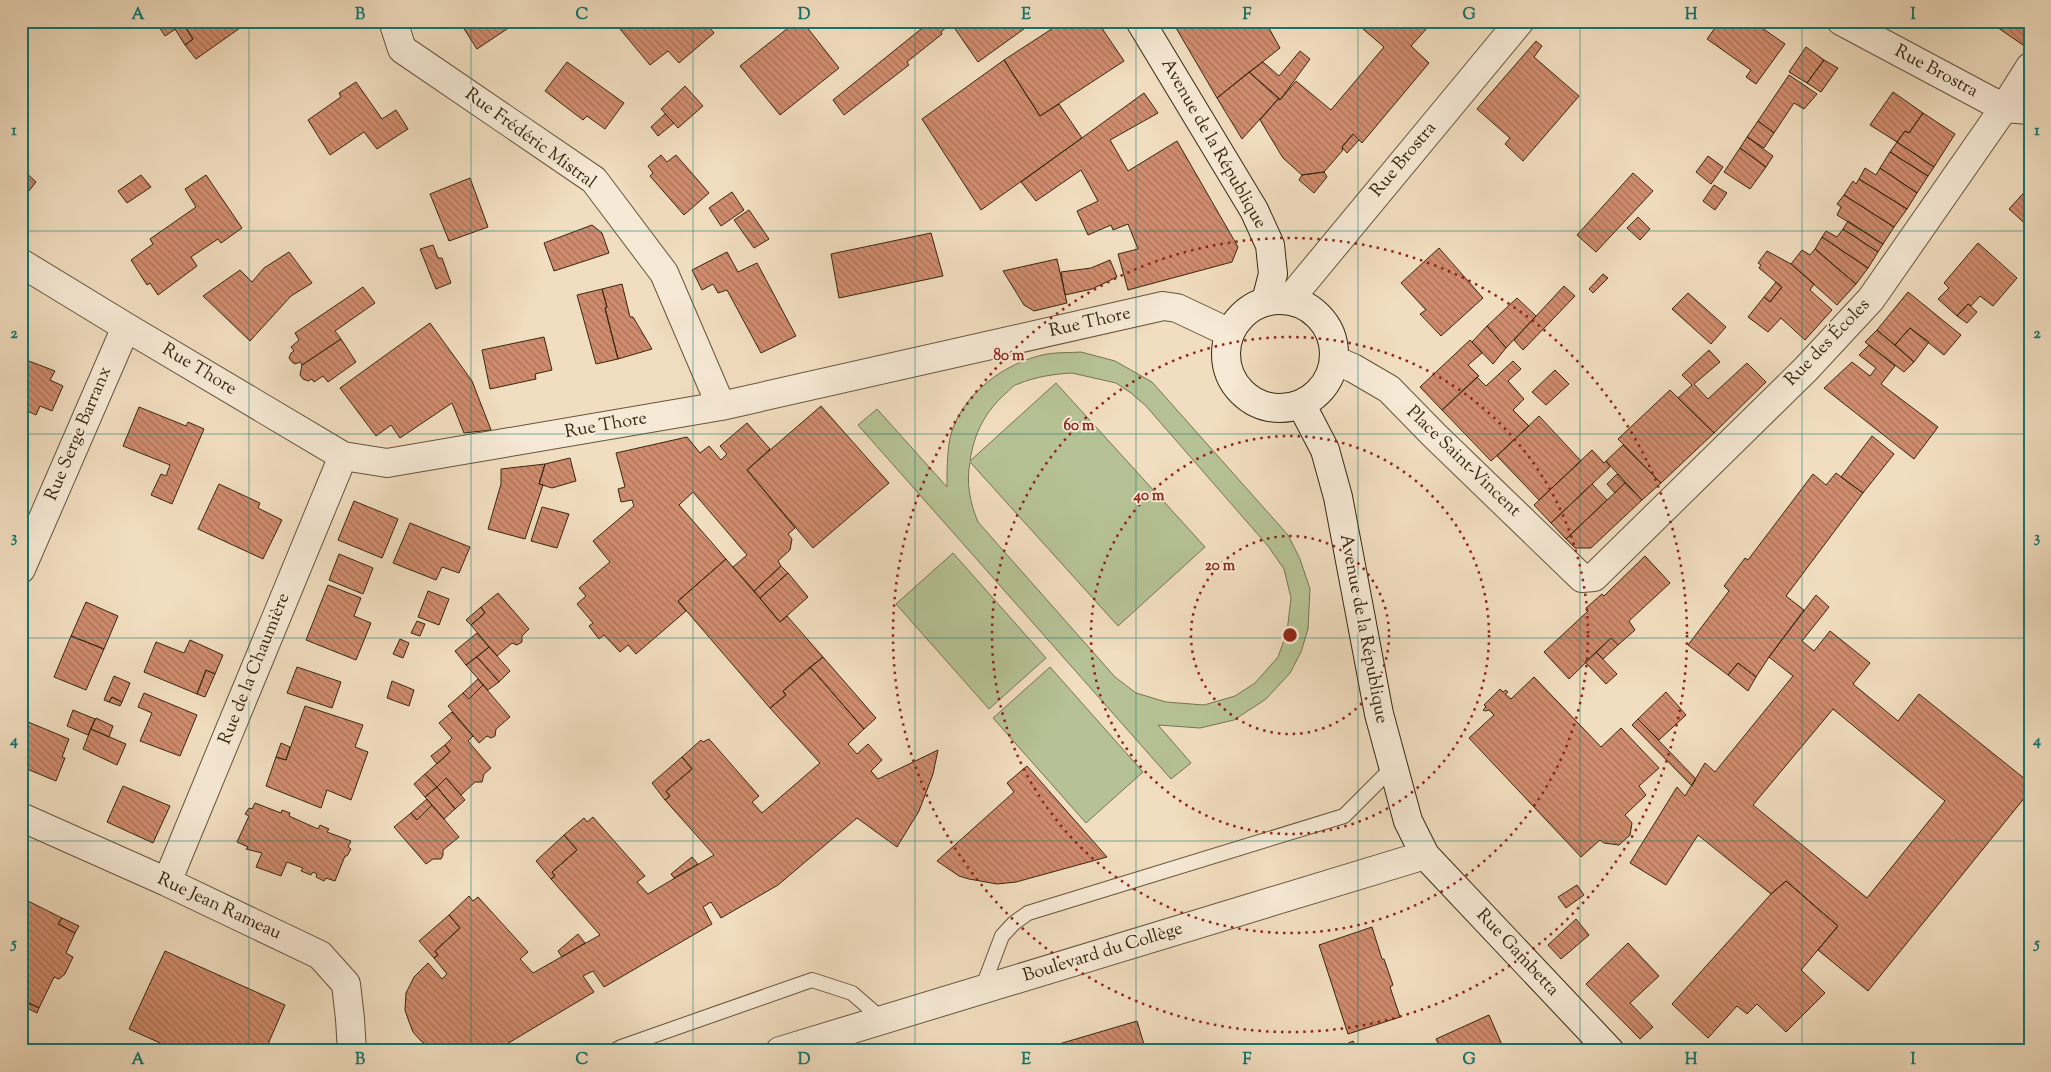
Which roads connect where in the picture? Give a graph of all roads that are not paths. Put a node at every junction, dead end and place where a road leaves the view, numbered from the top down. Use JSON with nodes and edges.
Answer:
{"nodes":[{"id":1,"x":393,"y":21,"type":"edge"},
{"id":2,"x":1140,"y":21,"type":"edge"},
{"id":3,"x":1520,"y":21,"type":"edge"},
{"id":4,"x":1842,"y":21,"type":"edge"},
{"id":5,"x":2030,"y":68,"type":"edge"},
{"id":6,"x":2017,"y":109,"type":"edge"},
{"id":7,"x":21,"y":263,"type":"edge"},
{"id":8,"x":1278,"y":301,"type":"junction"},
{"id":9,"x":126,"y":327,"type":"junction"},
{"id":10,"x":1230,"y":333,"type":"junction"},
{"id":11,"x":1334,"y":360,"type":"junction"},
{"id":12,"x":1301,"y":404,"type":"junction"},
{"id":13,"x":721,"y":406,"type":"junction"},
{"id":14,"x":343,"y":456,"type":"junction"},
{"id":15,"x":21,"y":569,"type":"edge"},
{"id":16,"x":1582,"y":578,"type":"joint"},
{"id":17,"x":1392,"y":768,"type":"junction"},
{"id":18,"x":21,"y":817,"type":"edge"},
{"id":19,"x":1425,"y":855,"type":"junction"},
{"id":20,"x":166,"y":882,"type":"junction"},
{"id":21,"x":982,"y":989,"type":"junction"},
{"id":22,"x":883,"y":1020,"type":"junction"},
{"id":23,"x":352,"y":1051,"type":"edge"},
{"id":24,"x":614,"y":1051,"type":"edge"},
{"id":25,"x":780,"y":1051,"type":"edge"},
{"id":26,"x":1610,"y":1051,"type":"edge"}],
"edges":[{"from":1,"to":13,"type":"street","name":"Rue Frédéric Mistral"},
{"from":2,"to":8,"type":"street","name":"Avenue de la République"},
{"from":3,"to":8,"type":"street","name":"Rue Brostra"},
{"from":4,"to":6,"type":"street","name":"Rue Brostra"},
{"from":5,"to":6,"type":"street","name":"Rue des Écoles"},
{"from":6,"to":16,"type":"street","name":"Rue des Écoles"},
{"from":7,"to":9,"type":"street","name":"Rue Thore"},
{"from":8,"to":10,"type":"street"},
{"from":8,"to":11,"type":"street"},
{"from":9,"to":14,"type":"street","name":"Rue Thore"},
{"from":9,"to":15,"type":"street","name":"Rue Serge Barranx"},
{"from":10,"to":12,"type":"street"},
{"from":10,"to":13,"type":"street","name":"Rue Thore"},
{"from":11,"to":12,"type":"street"},
{"from":11,"to":16,"type":"street","name":"Place Saint-Vincent"},
{"from":12,"to":17,"type":"street","name":"Avenue de la République"},
{"from":13,"to":14,"type":"street","name":"Rue Thore"},
{"from":14,"to":20,"type":"street","name":"Rue de la Chaumière"},
{"from":17,"to":19,"type":"street","name":"Avenue de la République"},
{"from":17,"to":21,"type":"lane"},
{"from":18,"to":20,"type":"street","name":"Rue Jean Rameau"},
{"from":19,"to":21,"type":"street","name":"Boulevard du Collège"},
{"from":19,"to":26,"type":"street","name":"Rue Gambetta"},
{"from":20,"to":23,"type":"street","name":"Rue Jean Rameau"},
{"from":21,"to":22,"type":"street","name":"Boulevard du Collège"},
{"from":22,"to":24,"type":"lane"},
{"from":22,"to":25,"type":"street","name":"Boulevard du Collège"}]}
